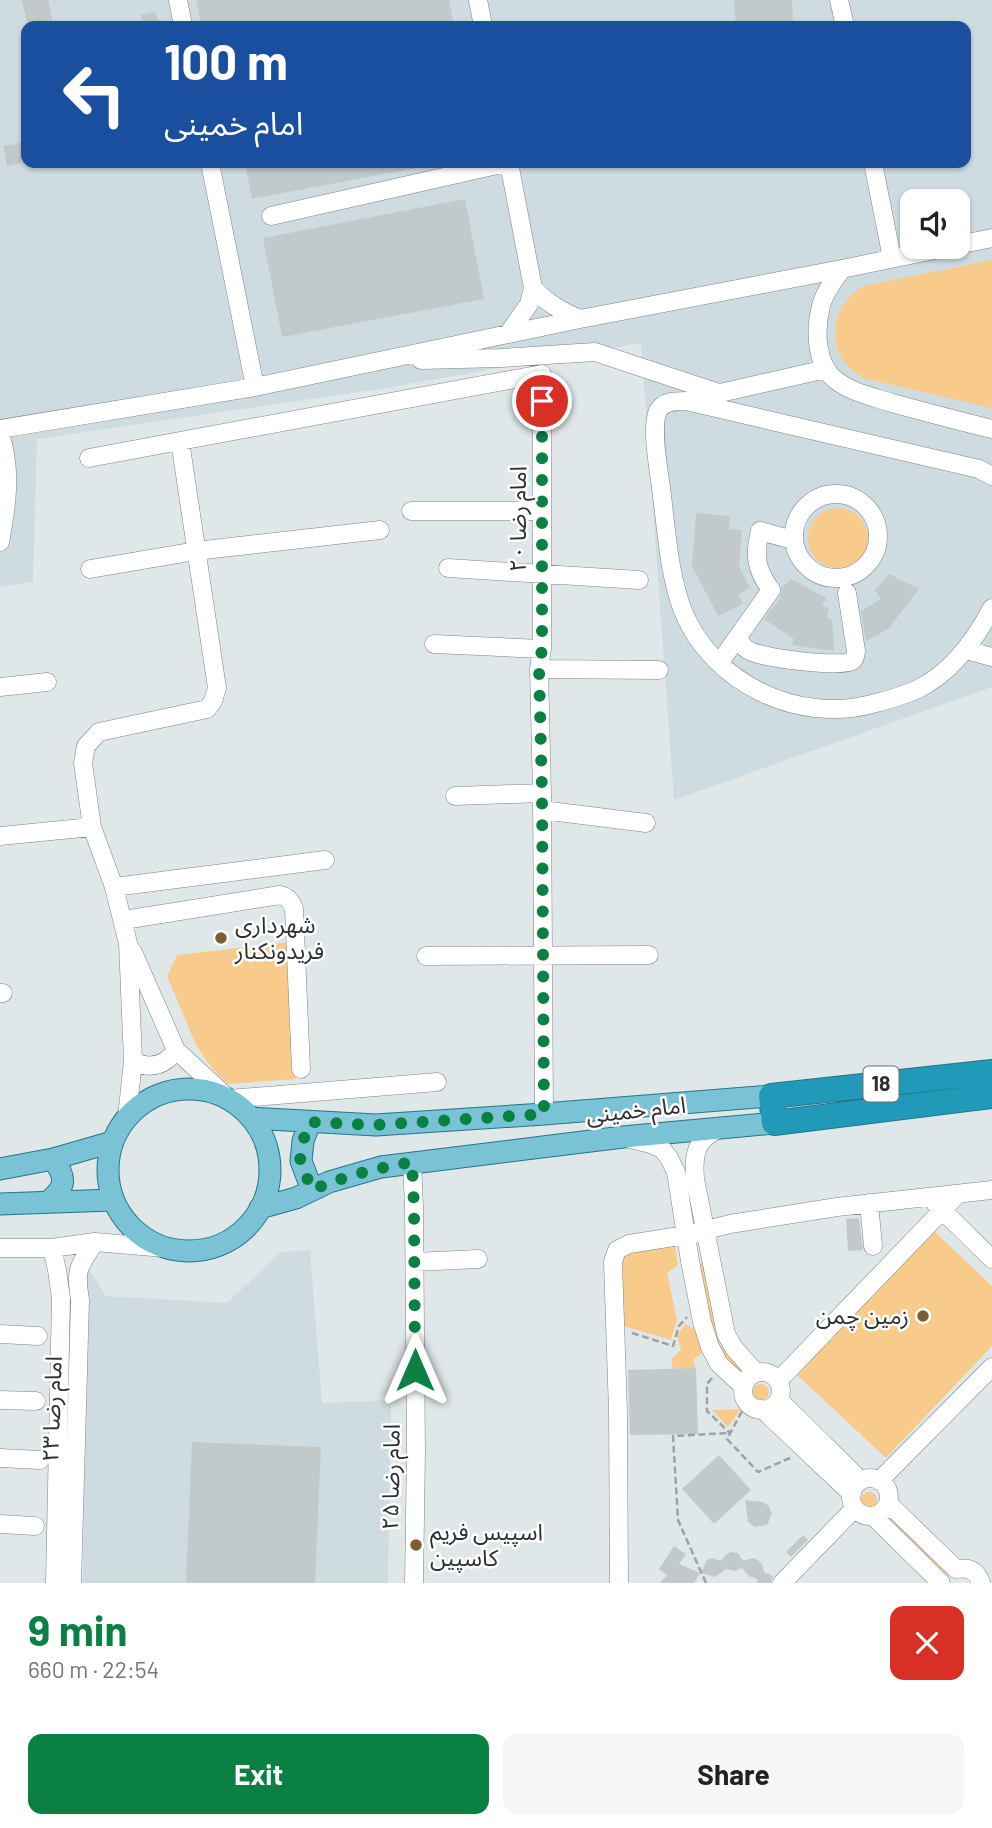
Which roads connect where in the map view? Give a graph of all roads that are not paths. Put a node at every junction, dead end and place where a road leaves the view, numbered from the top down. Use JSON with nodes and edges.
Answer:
{"nodes":[{"id":1,"x":178,"y":0,"type":"edge"},
{"id":2,"x":478,"y":0,"type":"edge"},
{"id":3,"x":839,"y":0,"type":"edge"},
{"id":4,"x":182,"y":21,"type":"edge"},
{"id":5,"x":482,"y":21,"type":"edge"},
{"id":6,"x":844,"y":21,"type":"edge"},
{"id":7,"x":212,"y":168,"type":"edge"},
{"id":8,"x":486,"y":168,"type":"edge"},
{"id":9,"x":509,"y":168,"type":"edge"},
{"id":10,"x":874,"y":168,"type":"edge"},
{"id":11,"x":271,"y":216,"type":"dead end"},
{"id":12,"x":992,"y":238,"type":"edge"},
{"id":13,"x":970,"y":242,"type":"edge"},
{"id":14,"x":900,"y":256,"type":"edge"},
{"id":15,"x":892,"y":258,"type":"junction"},
{"id":16,"x":842,"y":269,"type":"junction"},
{"id":17,"x":533,"y":288,"type":"junction"},
{"id":18,"x":580,"y":319,"type":"junction"},
{"id":19,"x":508,"y":334,"type":"junction"},
{"id":20,"x":376,"y":361,"type":"junction"},
{"id":21,"x":827,"y":369,"type":"junction"},
{"id":22,"x":255,"y":387,"type":"junction"},
{"id":23,"x":726,"y":392,"type":"junction"},
{"id":24,"x":686,"y":401,"type":"junction"},
{"id":25,"x":734,"y":412,"type":"junction"},
{"id":26,"x":992,"y":429,"type":"edge"},
{"id":27,"x":0,"y":432,"type":"edge"},
{"id":28,"x":180,"y":441,"type":"junction"},
{"id":29,"x":89,"y":458,"type":"dead end"},
{"id":30,"x":991,"y":475,"type":"edge"},
{"id":31,"x":411,"y":511,"type":"dead end"},
{"id":32,"x":542,"y":511,"type":"junction"},
{"id":33,"x":380,"y":530,"type":"dead end"},
{"id":34,"x":793,"y":540,"type":"junction"},
{"id":35,"x":0,"y":542,"type":"edge"},
{"id":36,"x":196,"y":551,"type":"junction"},
{"id":37,"x":449,"y":568,"type":"dead end"},
{"id":38,"x":90,"y":569,"type":"dead end"},
{"id":39,"x":542,"y":575,"type":"junction"},
{"id":40,"x":639,"y":580,"type":"dead end"},
{"id":41,"x":847,"y":593,"type":"dead end"},
{"id":42,"x":992,"y":608,"type":"edge"},
{"id":43,"x":736,"y":639,"type":"junction"},
{"id":44,"x":434,"y":645,"type":"dead end"},
{"id":45,"x":542,"y":649,"type":"junction"},
{"id":46,"x":966,"y":650,"type":"junction"},
{"id":47,"x":992,"y":657,"type":"edge"},
{"id":48,"x":720,"y":662,"type":"junction"},
{"id":49,"x":539,"y":668,"type":"junction"},
{"id":50,"x":659,"y":670,"type":"dead end"},
{"id":51,"x":47,"y":682,"type":"dead end"},
{"id":52,"x":0,"y":687,"type":"edge"},
{"id":53,"x":455,"y":796,"type":"dead end"},
{"id":54,"x":542,"y":801,"type":"junction"},
{"id":55,"x":646,"y":823,"type":"dead end"},
{"id":56,"x":92,"y":827,"type":"junction"},
{"id":57,"x":0,"y":836,"type":"edge"},
{"id":58,"x":325,"y":860,"type":"dead end"},
{"id":59,"x":114,"y":887,"type":"junction"},
{"id":60,"x":124,"y":920,"type":"junction"},
{"id":61,"x":128,"y":943,"type":"junction"},
{"id":62,"x":649,"y":955,"type":"dead end"},
{"id":63,"x":426,"y":956,"type":"dead end"},
{"id":64,"x":542,"y":956,"type":"junction"},
{"id":65,"x":176,"y":1050,"type":"junction"},
{"id":66,"x":133,"y":1061,"type":"junction"},
{"id":67,"x":301,"y":1069,"type":"dead end"},
{"id":68,"x":992,"y":1072,"type":"edge"},
{"id":69,"x":437,"y":1082,"type":"dead end"},
{"id":70,"x":771,"y":1096,"type":"junction"},
{"id":71,"x":992,"y":1096,"type":"edge"},
{"id":72,"x":229,"y":1099,"type":"junction"},
{"id":73,"x":544,"y":1114,"type":"junction"},
{"id":74,"x":127,"y":1117,"type":"junction"},
{"id":75,"x":251,"y":1118,"type":"junction"},
{"id":76,"x":310,"y":1122,"type":"junction"},
{"id":77,"x":774,"y":1123,"type":"junction"},
{"id":78,"x":723,"y":1127,"type":"junction"},
{"id":79,"x":623,"y":1137,"type":"junction"},
{"id":80,"x":112,"y":1142,"type":"junction"},
{"id":81,"x":53,"y":1159,"type":"junction"},
{"id":82,"x":412,"y":1162,"type":"junction"},
{"id":83,"x":0,"y":1169,"type":"edge"},
{"id":84,"x":312,"y":1190,"type":"junction"},
{"id":85,"x":992,"y":1190,"type":"edge"},
{"id":86,"x":113,"y":1200,"type":"junction"},
{"id":87,"x":48,"y":1202,"type":"junction"},
{"id":88,"x":938,"y":1202,"type":"junction"},
{"id":89,"x":869,"y":1203,"type":"junction"},
{"id":90,"x":0,"y":1204,"type":"edge"},
{"id":91,"x":260,"y":1208,"type":"junction"},
{"id":92,"x":706,"y":1230,"type":"junction"},
{"id":93,"x":686,"y":1235,"type":"junction"},
{"id":94,"x":95,"y":1242,"type":"junction"},
{"id":95,"x":873,"y":1245,"type":"dead end"},
{"id":96,"x":0,"y":1248,"type":"edge"},
{"id":97,"x":52,"y":1248,"type":"junction"},
{"id":98,"x":165,"y":1248,"type":"junction"},
{"id":99,"x":711,"y":1257,"type":"junction"},
{"id":100,"x":478,"y":1259,"type":"dead end"},
{"id":101,"x":992,"y":1259,"type":"edge"},
{"id":102,"x":690,"y":1261,"type":"junction"},
{"id":103,"x":415,"y":1262,"type":"junction"},
{"id":104,"x":0,"y":1335,"type":"edge"},
{"id":105,"x":38,"y":1336,"type":"dead end"},
{"id":106,"x":992,"y":1367,"type":"edge"},
{"id":107,"x":992,"y":1378,"type":"edge"},
{"id":108,"x":760,"y":1388,"type":"junction"},
{"id":109,"x":968,"y":1397,"type":"junction"},
{"id":110,"x":0,"y":1400,"type":"edge"},
{"id":111,"x":36,"y":1401,"type":"dead end"},
{"id":112,"x":0,"y":1458,"type":"edge"},
{"id":113,"x":40,"y":1460,"type":"dead end"},
{"id":114,"x":870,"y":1498,"type":"junction"},
{"id":115,"x":0,"y":1524,"type":"edge"},
{"id":116,"x":36,"y":1526,"type":"dead end"},
{"id":117,"x":55,"y":1583,"type":"edge"},
{"id":118,"x":72,"y":1583,"type":"edge"},
{"id":119,"x":414,"y":1583,"type":"edge"},
{"id":120,"x":619,"y":1583,"type":"edge"},
{"id":121,"x":782,"y":1583,"type":"edge"},
{"id":122,"x":795,"y":1583,"type":"edge"},
{"id":123,"x":941,"y":1583,"type":"edge"},
{"id":124,"x":981,"y":1583,"type":"edge"}],
"edges":[{"from":1,"to":4,"type":"street"},
{"from":2,"to":5,"type":"street"},
{"from":3,"to":6,"type":"street"},
{"from":7,"to":22,"type":"street"},
{"from":8,"to":11,"type":"street"},
{"from":9,"to":17,"type":"street"},
{"from":10,"to":15,"type":"street"},
{"from":12,"to":13,"type":"street"},
{"from":14,"to":15,"type":"street"},
{"from":15,"to":16,"type":"street"},
{"from":16,"to":18,"type":"street"},
{"from":16,"to":21,"type":"street"},
{"from":17,"to":18,"type":"street"},
{"from":17,"to":19,"type":"street"},
{"from":18,"to":19,"type":"street"},
{"from":19,"to":20,"type":"street"},
{"from":20,"to":22,"type":"street"},
{"from":20,"to":23,"type":"street"},
{"from":21,"to":23,"type":"street"},
{"from":21,"to":26,"type":"street"},
{"from":22,"to":27,"type":"street"},
{"from":23,"to":24,"type":"street"},
{"from":23,"to":25,"type":"street"},
{"from":24,"to":25,"type":"street"},
{"from":24,"to":48,"type":"street"},
{"from":25,"to":30,"type":"street"},
{"from":27,"to":35,"type":"street"},
{"from":28,"to":29,"type":"street"},
{"from":28,"to":32,"type":"street","name":"امام رضا ۲۰"},
{"from":28,"to":36,"type":"street"},
{"from":31,"to":32,"type":"street"},
{"from":32,"to":39,"type":"street","name":"امام رضا ۲۰"},
{"from":33,"to":36,"type":"street"},
{"from":34,"to":34,"type":"street"},
{"from":34,"to":43,"type":"street"},
{"from":36,"to":38,"type":"street"},
{"from":36,"to":56,"type":"street"},
{"from":37,"to":39,"type":"street"},
{"from":39,"to":40,"type":"street"},
{"from":39,"to":45,"type":"street","name":"امام رضا ۲۰"},
{"from":41,"to":43,"type":"street"},
{"from":42,"to":46,"type":"street"},
{"from":43,"to":48,"type":"street"},
{"from":44,"to":45,"type":"street"},
{"from":45,"to":49,"type":"street","name":"امام رضا ۲۰"},
{"from":46,"to":47,"type":"street"},
{"from":46,"to":48,"type":"street"},
{"from":49,"to":50,"type":"street"},
{"from":49,"to":54,"type":"street","name":"امام رضا ۲۰"},
{"from":51,"to":52,"type":"street"},
{"from":53,"to":54,"type":"street"},
{"from":54,"to":55,"type":"street"},
{"from":54,"to":64,"type":"street","name":"امام رضا ۲۰"},
{"from":56,"to":57,"type":"street"},
{"from":56,"to":59,"type":"street"},
{"from":58,"to":59,"type":"street"},
{"from":59,"to":60,"type":"street"},
{"from":60,"to":61,"type":"street"},
{"from":60,"to":67,"type":"street"},
{"from":61,"to":65,"type":"street"},
{"from":61,"to":66,"type":"street"},
{"from":62,"to":64,"type":"street"},
{"from":63,"to":64,"type":"street"},
{"from":64,"to":73,"type":"street","name":"امام رضا ۲۰"},
{"from":65,"to":66,"type":"street"},
{"from":65,"to":72,"type":"street"},
{"from":66,"to":74,"type":"street"},
{"from":68,"to":70,"type":"highway","number":"18"},
{"from":69,"to":72,"type":"street"},
{"from":70,"to":73,"type":"main road","name":"امام خمینی"},
{"from":70,"to":77,"type":"highway"},
{"from":71,"to":77,"type":"highway","number":"18"},
{"from":72,"to":74,"type":"main road"},
{"from":72,"to":75,"type":"main road"},
{"from":73,"to":76,"type":"main road","name":"امام خمینی"},
{"from":74,"to":80,"type":"main road"},
{"from":75,"to":76,"type":"main road","name":"امام خمینی"},
{"from":75,"to":91,"type":"main road"},
{"from":76,"to":84,"type":"main road"},
{"from":77,"to":78,"type":"main road","name":"امام خمینی"},
{"from":78,"to":79,"type":"main road","name":"امام خمینی"},
{"from":78,"to":92,"type":"street"},
{"from":79,"to":82,"type":"main road","name":"امام خمینی"},
{"from":79,"to":93,"type":"street"},
{"from":80,"to":81,"type":"main road"},
{"from":80,"to":86,"type":"main road"},
{"from":81,"to":83,"type":"main road"},
{"from":81,"to":87,"type":"main road"},
{"from":82,"to":84,"type":"main road","name":"امام خمینی"},
{"from":82,"to":103,"type":"street","name":"امام رضا ۲۵"},
{"from":84,"to":91,"type":"main road","name":"امام خمینی"},
{"from":85,"to":88,"type":"street"},
{"from":86,"to":87,"type":"main road"},
{"from":86,"to":98,"type":"main road"},
{"from":87,"to":90,"type":"main road"},
{"from":88,"to":89,"type":"street"},
{"from":88,"to":101,"type":"street"},
{"from":88,"to":108,"type":"street"},
{"from":89,"to":92,"type":"street"},
{"from":89,"to":95,"type":"street"},
{"from":91,"to":98,"type":"main road"},
{"from":92,"to":93,"type":"street"},
{"from":92,"to":99,"type":"street"},
{"from":93,"to":102,"type":"street"},
{"from":93,"to":120,"type":"street"},
{"from":94,"to":97,"type":"street"},
{"from":94,"to":98,"type":"street"},
{"from":94,"to":118,"type":"street","name":"امام رضا ۲۳"},
{"from":96,"to":97,"type":"street"},
{"from":97,"to":117,"type":"street","name":"امام رضا ۲۳"},
{"from":99,"to":102,"type":"street"},
{"from":99,"to":108,"type":"street"},
{"from":100,"to":103,"type":"street"},
{"from":102,"to":108,"type":"street"},
{"from":103,"to":119,"type":"street","name":"امام رضا ۲۵"},
{"from":104,"to":105,"type":"street"},
{"from":106,"to":109,"type":"street"},
{"from":107,"to":109,"type":"street"},
{"from":108,"to":114,"type":"street"},
{"from":108,"to":114,"type":"street"},
{"from":109,"to":114,"type":"street"},
{"from":110,"to":111,"type":"street"},
{"from":112,"to":113,"type":"street"},
{"from":114,"to":121,"type":"street"},
{"from":114,"to":122,"type":"street"},
{"from":114,"to":123,"type":"street"},
{"from":114,"to":124,"type":"street"},
{"from":115,"to":116,"type":"street"}]}
